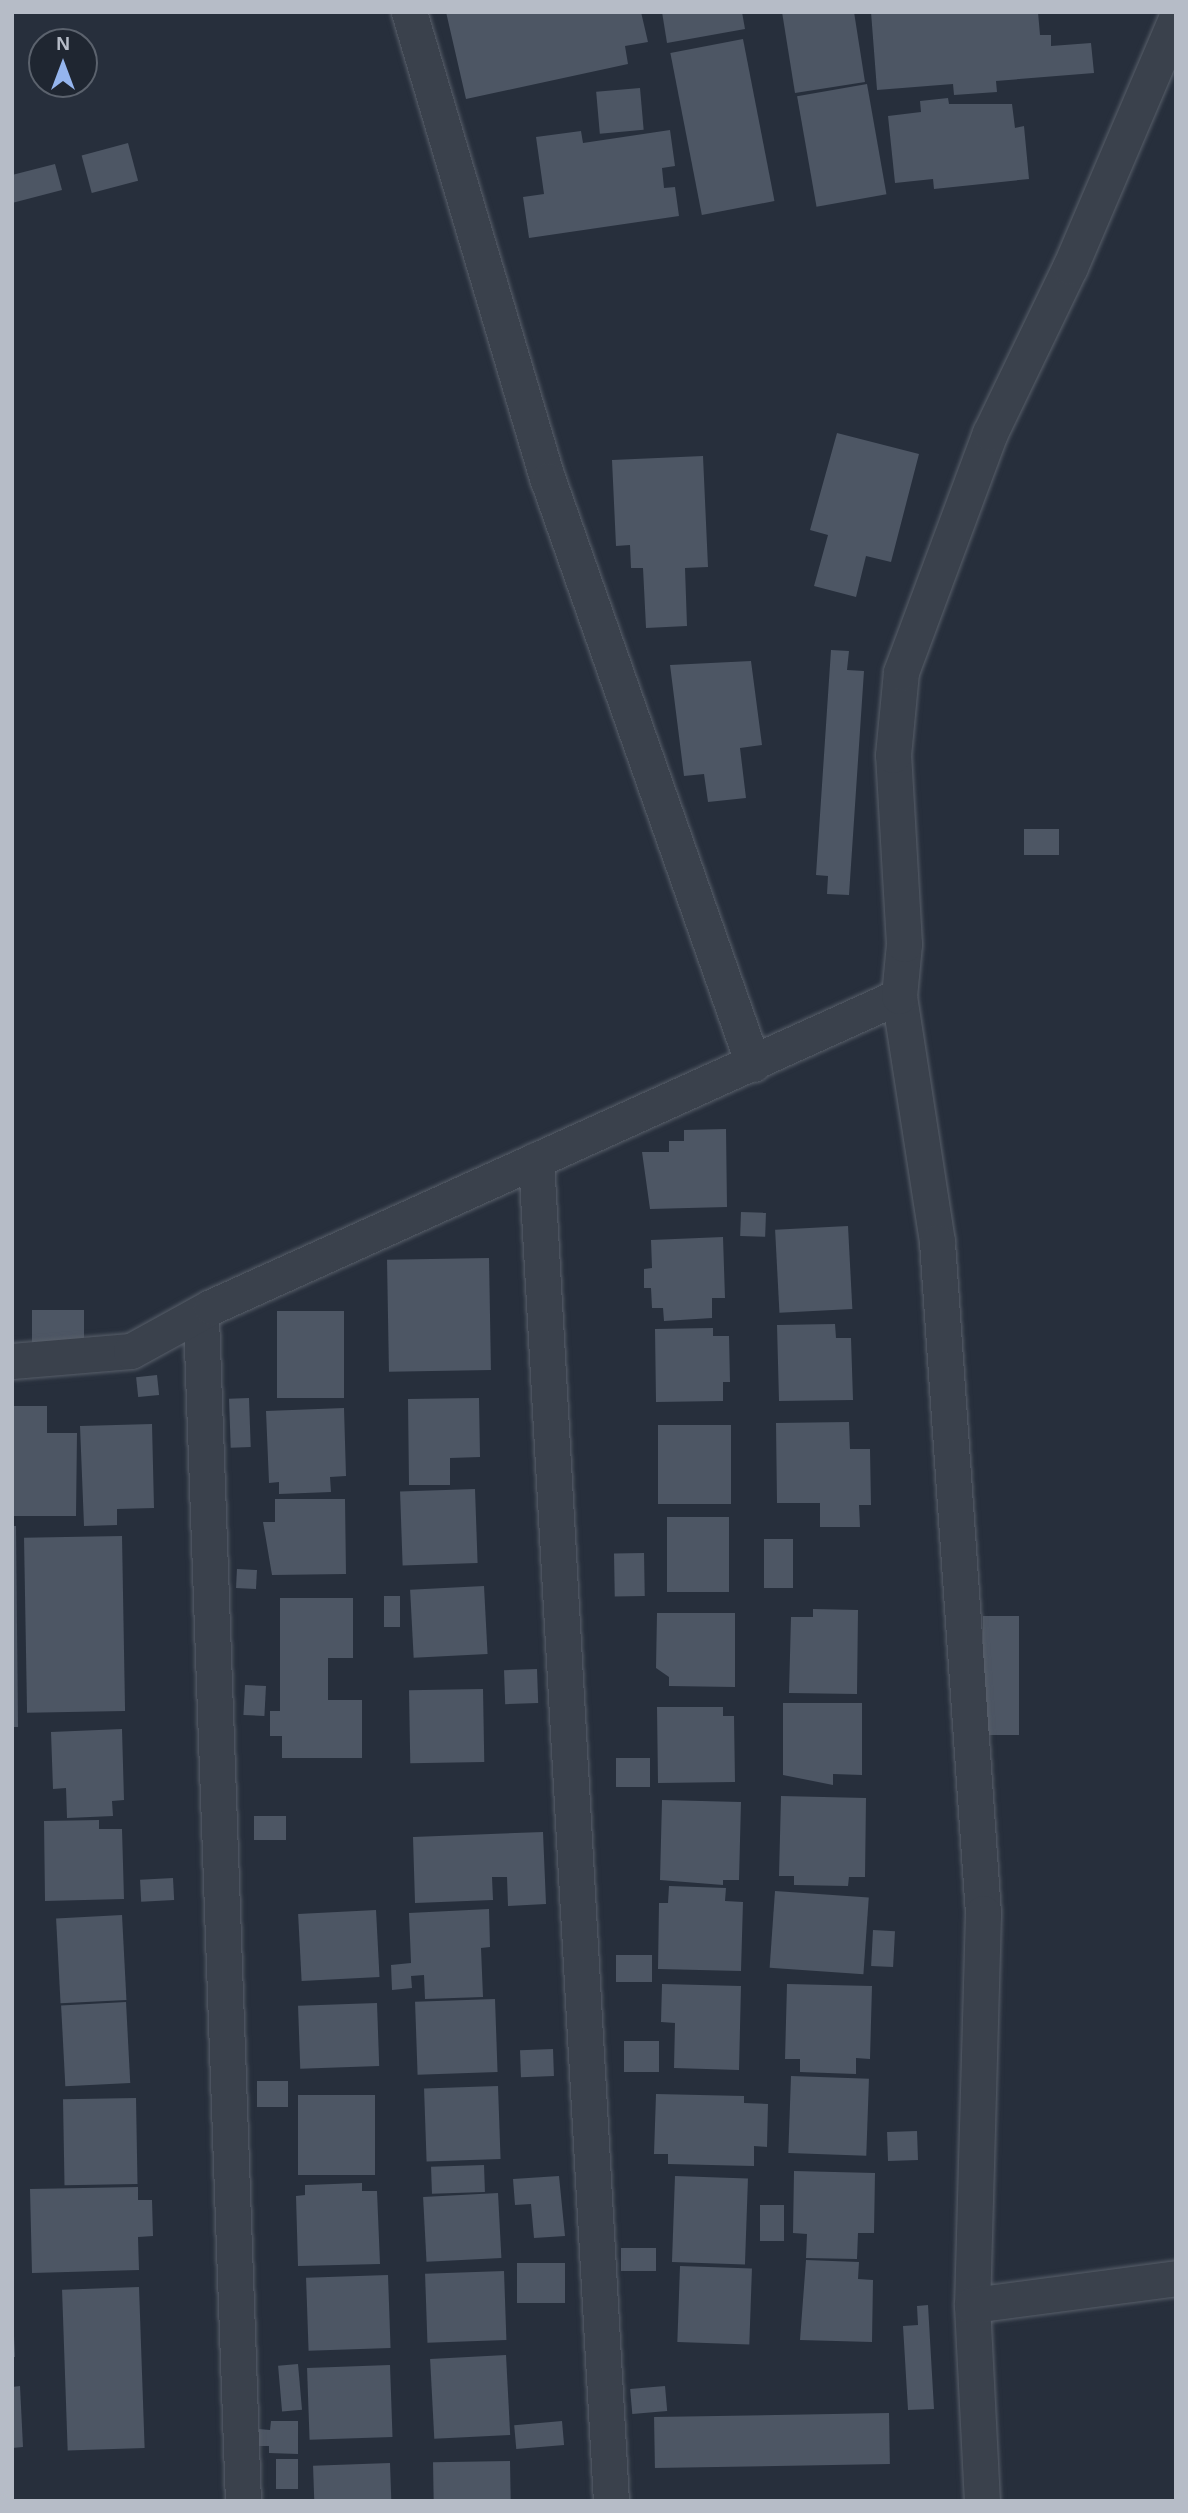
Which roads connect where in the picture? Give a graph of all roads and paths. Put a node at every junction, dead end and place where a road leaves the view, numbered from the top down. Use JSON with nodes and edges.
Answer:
{"nodes":[{"id":1,"x":409,"y":12,"type":"edge"},
{"id":2,"x":1176,"y":19,"type":"edge"},
{"id":3,"x":899,"y":996,"type":"junction"},
{"id":4,"x":753,"y":1064,"type":"junction"},
{"id":5,"x":536,"y":1160,"type":"junction"},
{"id":6,"x":201,"y":1317,"type":"junction"},
{"id":7,"x":12,"y":1361,"type":"edge"},
{"id":8,"x":1176,"y":2278,"type":"edge"},
{"id":9,"x":972,"y":2305,"type":"junction"},
{"id":10,"x":243,"y":2501,"type":"edge"},
{"id":11,"x":611,"y":2501,"type":"edge"},
{"id":12,"x":982,"y":2501,"type":"edge"}],
"edges":[{"from":1,"to":4,"type":"street"},
{"from":2,"to":3,"type":"street"},
{"from":3,"to":4,"type":"street"},
{"from":3,"to":9,"type":"street"},
{"from":4,"to":5,"type":"street"},
{"from":5,"to":6,"type":"street"},
{"from":5,"to":11,"type":"street"},
{"from":6,"to":7,"type":"street"},
{"from":6,"to":10,"type":"street"},
{"from":8,"to":9,"type":"street"},
{"from":9,"to":12,"type":"street"}]}
